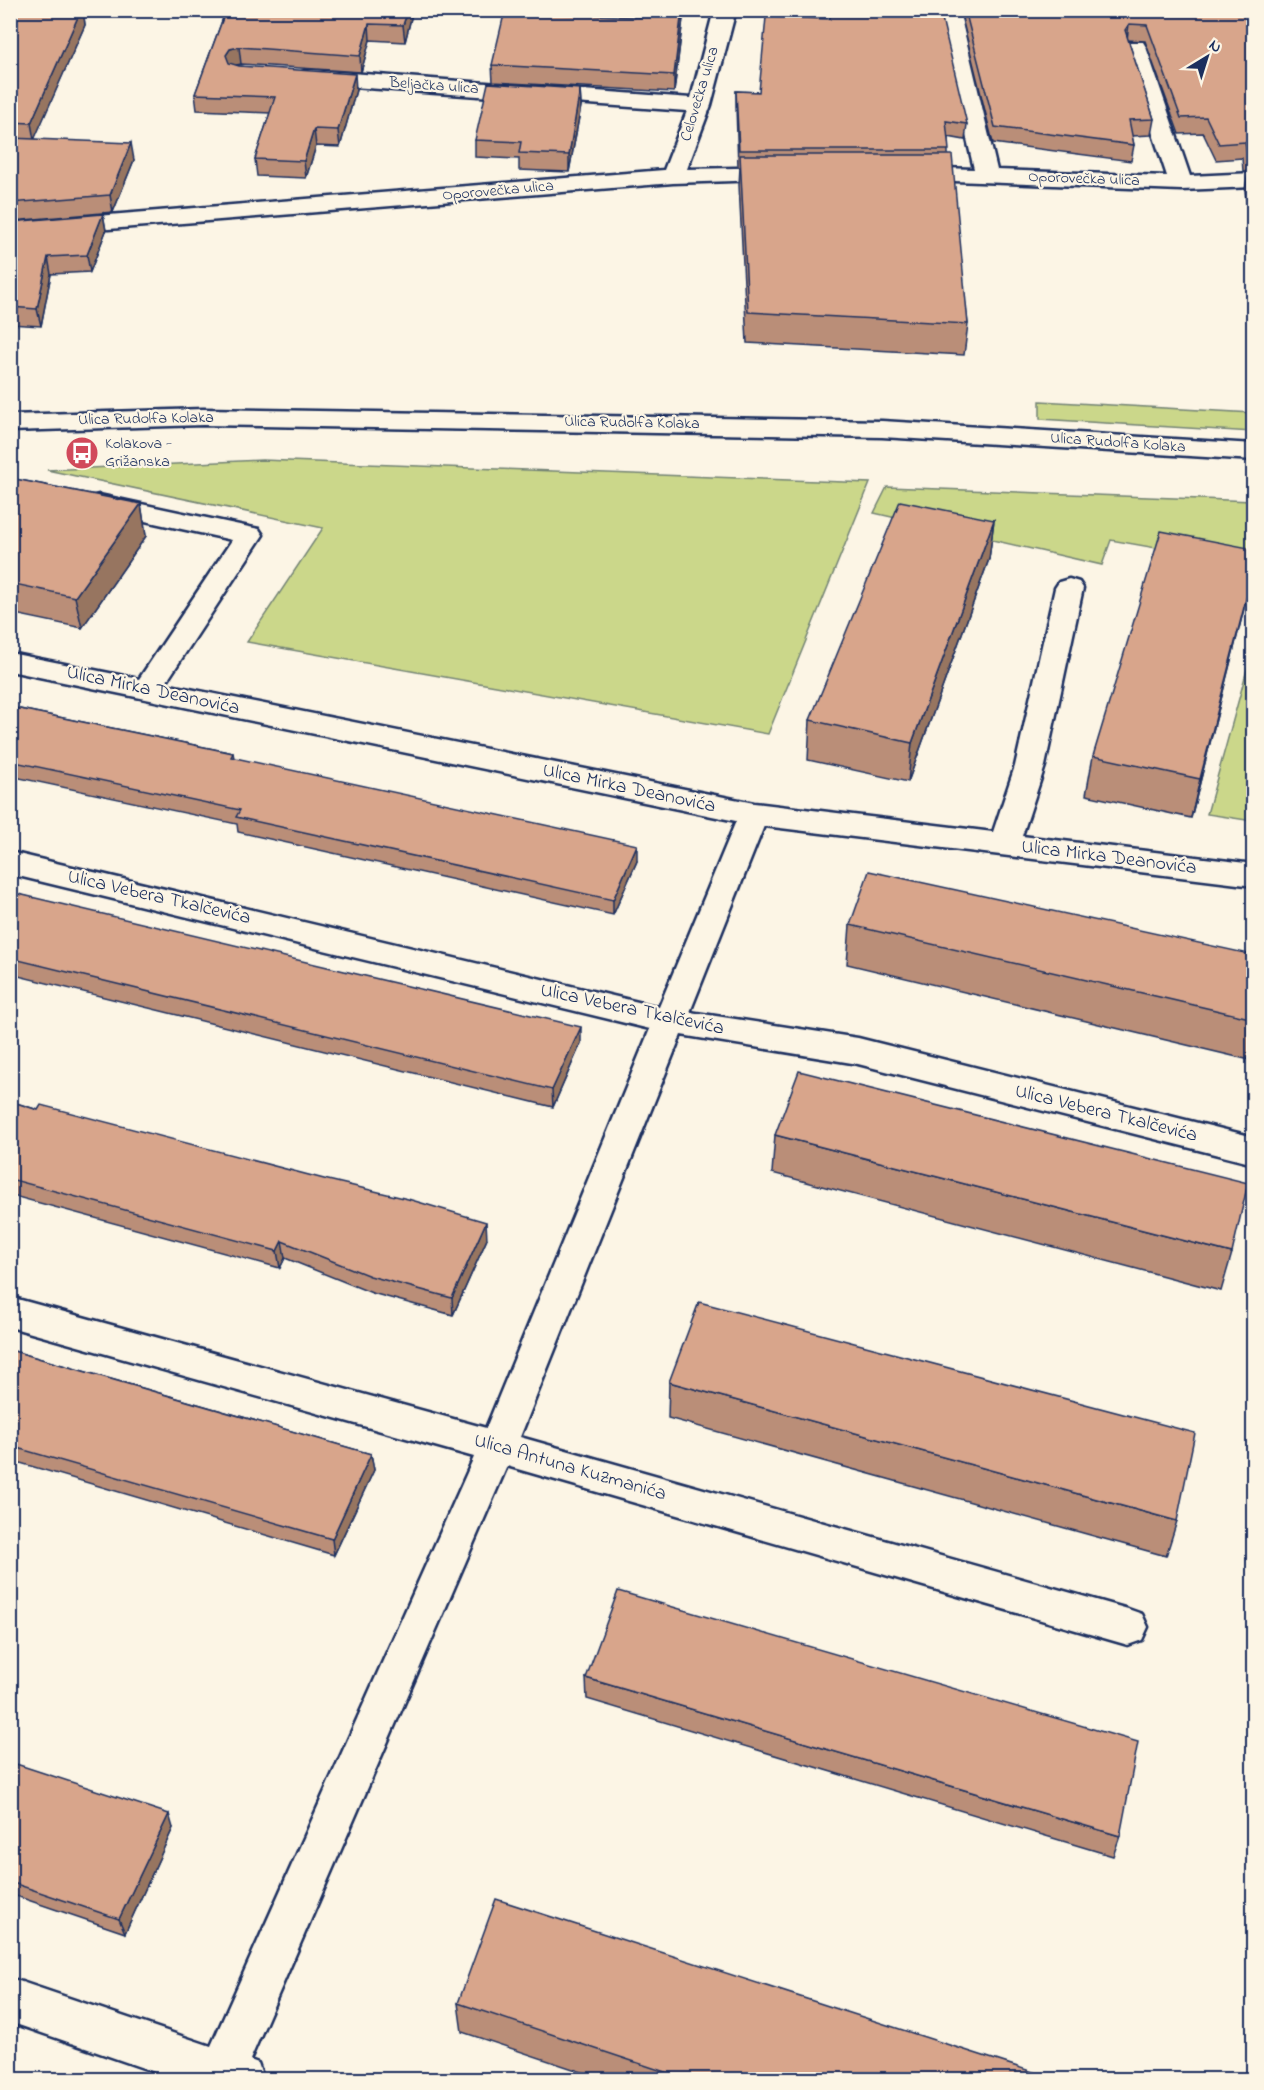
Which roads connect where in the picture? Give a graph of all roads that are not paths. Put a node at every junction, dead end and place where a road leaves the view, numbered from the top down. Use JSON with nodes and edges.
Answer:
{"nodes":[{"id":1,"x":724,"y":10,"type":"edge"},
{"id":2,"x":948,"y":10,"type":"edge"},
{"id":3,"x":1135,"y":47,"type":"edge"},
{"id":4,"x":288,"y":76,"type":"edge"},
{"id":5,"x":700,"y":105,"type":"junction"},
{"id":6,"x":801,"y":174,"type":"edge"},
{"id":7,"x":883,"y":174,"type":"edge"},
{"id":8,"x":987,"y":175,"type":"junction"},
{"id":9,"x":673,"y":176,"type":"junction"},
{"id":10,"x":1254,"y":180,"type":"edge"},
{"id":11,"x":1181,"y":183,"type":"junction"},
{"id":12,"x":10,"y":230,"type":"edge"},
{"id":13,"x":10,"y":423,"type":"edge"},
{"id":14,"x":1254,"y":452,"type":"edge"},
{"id":15,"x":75,"y":498,"type":"edge"},
{"id":16,"x":1069,"y":588,"type":"dead end"},
{"id":17,"x":10,"y":662,"type":"edge"},
{"id":18,"x":146,"y":690,"type":"junction"},
{"id":19,"x":754,"y":814,"type":"junction"},
{"id":20,"x":1004,"y":845,"type":"junction"},
{"id":21,"x":10,"y":863,"type":"edge"},
{"id":22,"x":1254,"y":875,"type":"edge"},
{"id":23,"x":668,"y":1021,"type":"junction"},
{"id":24,"x":1254,"y":1151,"type":"edge"},
{"id":25,"x":10,"y":1312,"type":"edge"},
{"id":26,"x":497,"y":1447,"type":"junction"},
{"id":27,"x":1128,"y":1628,"type":"dead end"},
{"id":28,"x":10,"y":2000,"type":"edge"},
{"id":29,"x":229,"y":2077,"type":"edge"}],
"edges":[{"from":1,"to":5,"type":"street","name":"Celovečka ulica"},
{"from":2,"to":8,"type":"street"},
{"from":3,"to":11,"type":"street"},
{"from":4,"to":5,"type":"street","name":"Beljačka ulica"},
{"from":5,"to":9,"type":"street","name":"Celovečka ulica"},
{"from":6,"to":9,"type":"street","name":"Oporovečka ulica"},
{"from":7,"to":8,"type":"street","name":"Oporovečka ulica"},
{"from":8,"to":11,"type":"street","name":"Oporovečka ulica"},
{"from":9,"to":12,"type":"street","name":"Oporovečka ulica"},
{"from":10,"to":11,"type":"street","name":"Oporovečka ulica"},
{"from":13,"to":14,"type":"street","name":"Ulica Rudolfa Kolaka"},
{"from":15,"to":18,"type":"street"},
{"from":16,"to":20,"type":"street"},
{"from":17,"to":18,"type":"street","name":"Ulica Mirka Deanovića"},
{"from":18,"to":19,"type":"street","name":"Ulica Mirka Deanovića"},
{"from":19,"to":20,"type":"street","name":"Ulica Mirka Deanovića"},
{"from":19,"to":23,"type":"street"},
{"from":20,"to":22,"type":"street","name":"Ulica Mirka Deanovića"},
{"from":21,"to":23,"type":"street","name":"Ulica Vebera Tkalčevića"},
{"from":23,"to":24,"type":"street","name":"Ulica Vebera Tkalčevića"},
{"from":23,"to":26,"type":"street"},
{"from":25,"to":26,"type":"street","name":"Ulica Antuna Kuzmanića"},
{"from":26,"to":27,"type":"street","name":"Ulica Antuna Kuzmanića"},
{"from":26,"to":29,"type":"street"},
{"from":28,"to":29,"type":"street"}]}
